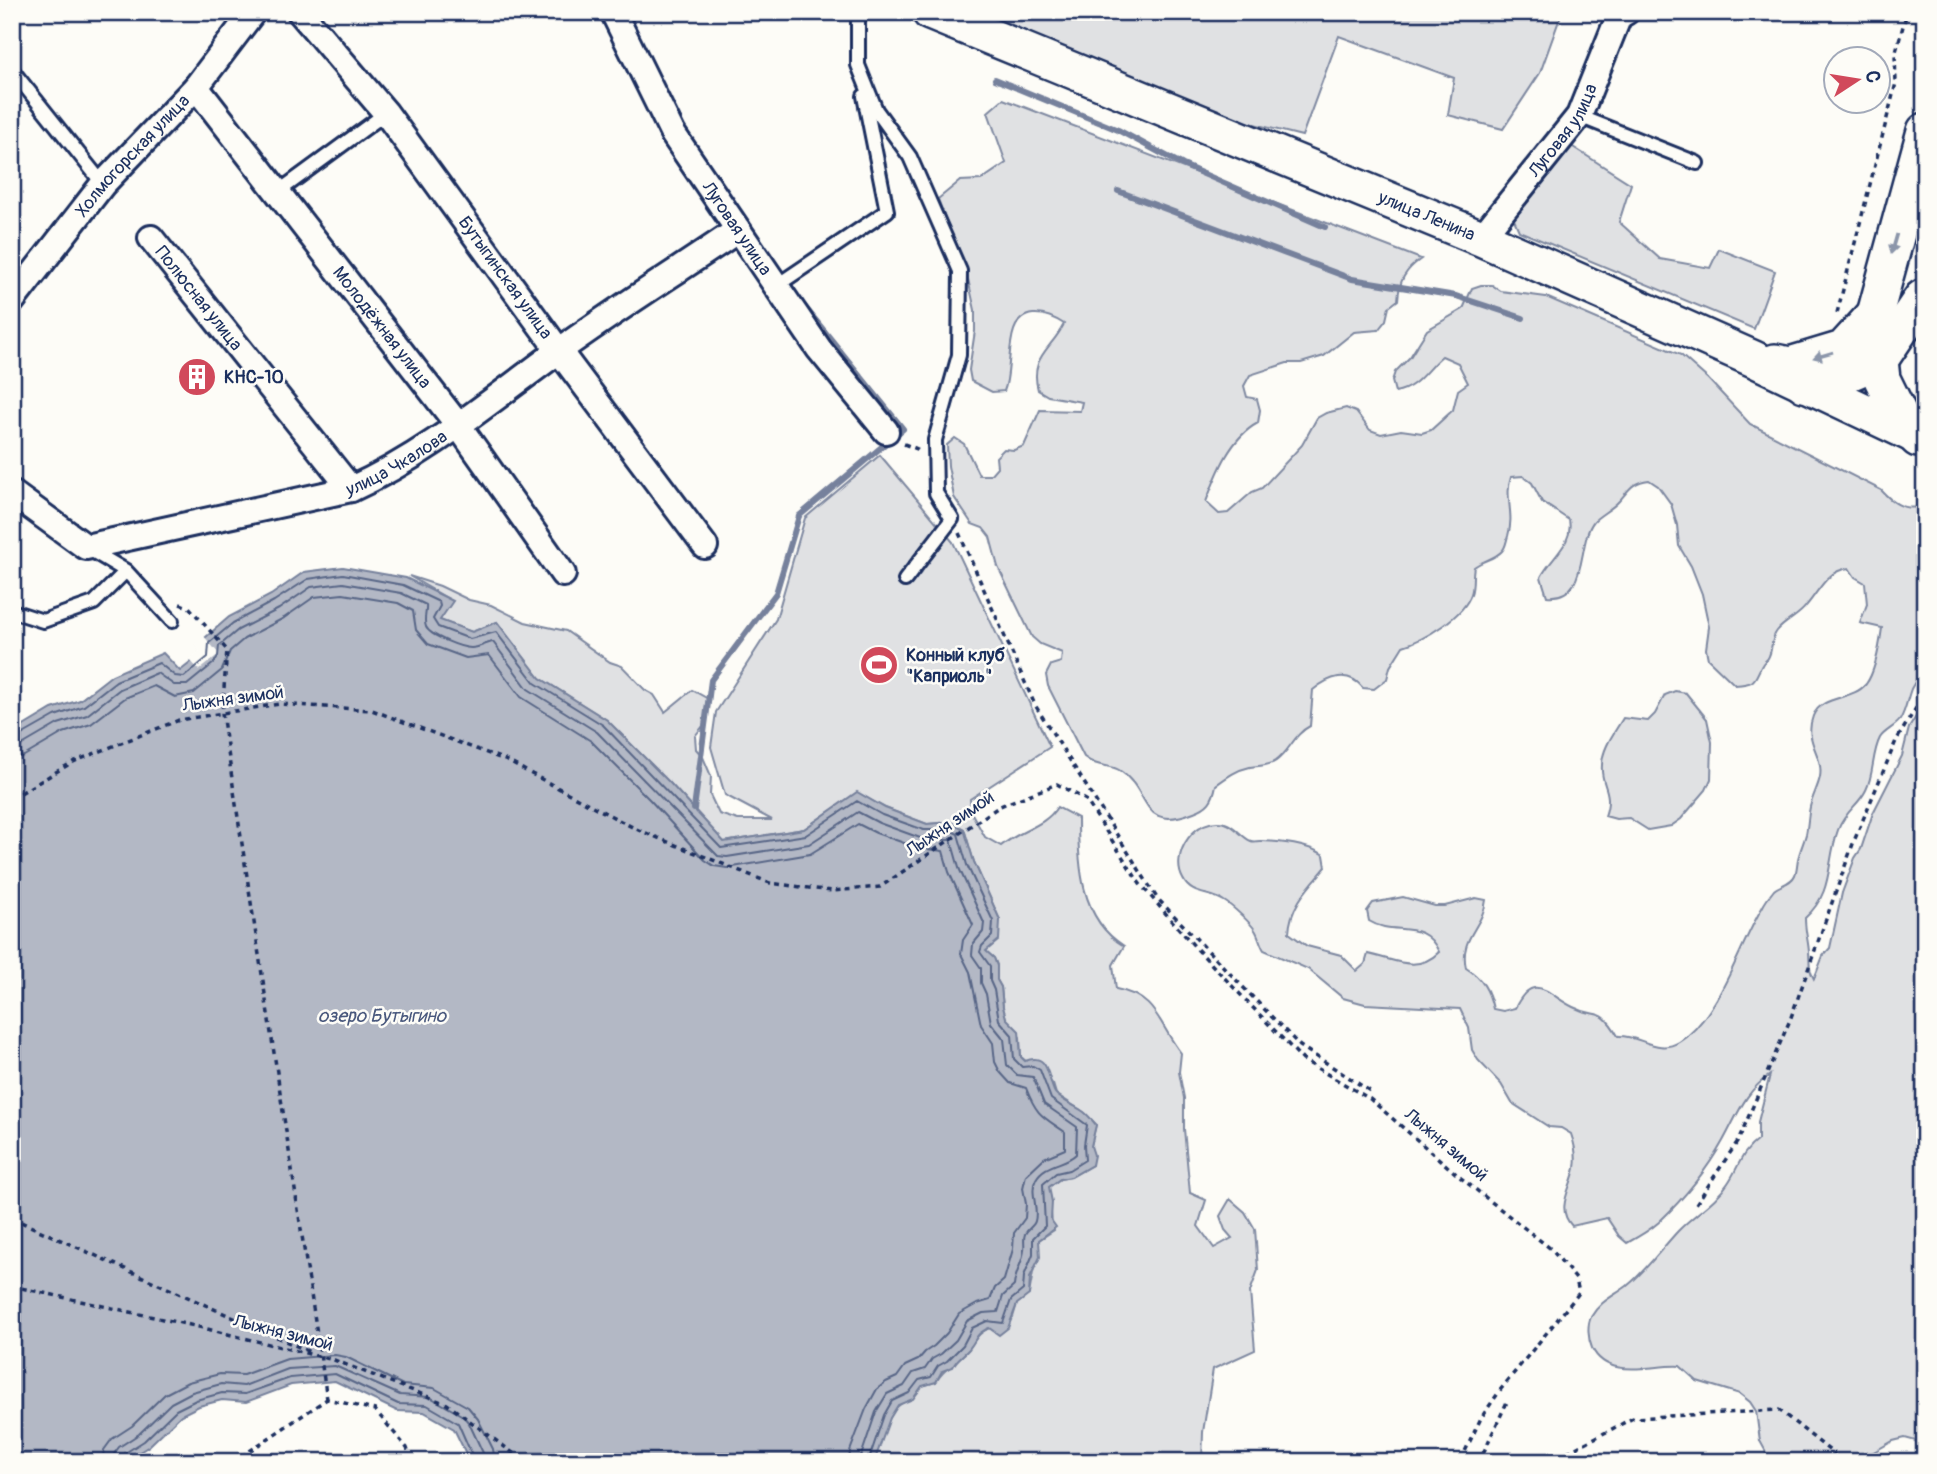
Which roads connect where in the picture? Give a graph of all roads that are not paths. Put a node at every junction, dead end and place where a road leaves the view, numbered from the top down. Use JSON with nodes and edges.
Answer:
{"nodes":[{"id":1,"x":253,"y":12,"type":"edge"},
{"id":2,"x":300,"y":12,"type":"edge"},
{"id":3,"x":613,"y":12,"type":"edge"},
{"id":4,"x":858,"y":12,"type":"edge"},
{"id":5,"x":930,"y":12,"type":"edge"},
{"id":6,"x":1626,"y":12,"type":"edge"},
{"id":7,"x":858,"y":65,"type":"junction"},
{"id":8,"x":12,"y":70,"type":"edge"},
{"id":9,"x":196,"y":87,"type":"junction"},
{"id":10,"x":386,"y":113,"type":"junction"},
{"id":11,"x":1579,"y":116,"type":"junction"},
{"id":12,"x":1925,"y":131,"type":"edge"},
{"id":13,"x":1697,"y":163,"type":"dead end"},
{"id":14,"x":103,"y":184,"type":"junction"},
{"id":15,"x":278,"y":192,"type":"junction"},
{"id":16,"x":738,"y":230,"type":"junction"},
{"id":17,"x":151,"y":238,"type":"dead end"},
{"id":18,"x":1482,"y":238,"type":"junction"},
{"id":19,"x":776,"y":286,"type":"junction"},
{"id":20,"x":15,"y":291,"type":"edge"},
{"id":21,"x":1924,"y":300,"type":"edge"},
{"id":22,"x":1875,"y":314,"type":"junction"},
{"id":23,"x":559,"y":351,"type":"junction"},
{"id":24,"x":1754,"y":359,"type":"junction"},
{"id":25,"x":1880,"y":360,"type":"junction"},
{"id":26,"x":1804,"y":384,"type":"junction"},
{"id":27,"x":458,"y":425,"type":"junction"},
{"id":28,"x":886,"y":430,"type":"dead end"},
{"id":29,"x":1922,"y":440,"type":"edge"},
{"id":30,"x":351,"y":489,"type":"junction"},
{"id":31,"x":12,"y":492,"type":"edge"},
{"id":32,"x":705,"y":546,"type":"dead end"},
{"id":33,"x":86,"y":547,"type":"junction"},
{"id":34,"x":126,"y":571,"type":"junction"},
{"id":35,"x":563,"y":574,"type":"dead end"},
{"id":36,"x":905,"y":580,"type":"dead end"},
{"id":37,"x":12,"y":611,"type":"edge"},
{"id":38,"x":172,"y":621,"type":"dead end"}],
"edges":[{"from":1,"to":9,"type":"street","name":"Холмогорская улица"},
{"from":2,"to":10,"type":"street","name":"Бутыгинская улица"},
{"from":3,"to":16,"type":"street","name":"Луговая улица"},
{"from":4,"to":7,"type":"lane"},
{"from":5,"to":18,"type":"street","name":"улица Ленина"},
{"from":6,"to":11,"type":"street","name":"Луговая улица"},
{"from":7,"to":19,"type":"lane"},
{"from":7,"to":36,"type":"lane"},
{"from":8,"to":14,"type":"lane"},
{"from":9,"to":14,"type":"street","name":"Холмогорская улица"},
{"from":9,"to":15,"type":"street","name":"Молодёжная улица"},
{"from":10,"to":15,"type":"lane"},
{"from":10,"to":23,"type":"street","name":"Бутыгинская улица"},
{"from":11,"to":13,"type":"lane"},
{"from":11,"to":18,"type":"street","name":"Луговая улица"},
{"from":12,"to":22,"type":"street","one_way":true},
{"from":14,"to":20,"type":"street","name":"Холмогорская улица"},
{"from":15,"to":27,"type":"street","name":"Молодёжная улица"},
{"from":16,"to":19,"type":"street","name":"Луговая улица"},
{"from":16,"to":23,"type":"street","name":"улица Чкалова"},
{"from":17,"to":30,"type":"street","name":"Полюсная улица"},
{"from":18,"to":24,"type":"street","name":"улица Ленина"},
{"from":19,"to":28,"type":"street","name":"Луговая улица"},
{"from":21,"to":25,"type":"street"},
{"from":22,"to":24,"type":"street","one_way":true},
{"from":22,"to":25,"type":"street"},
{"from":23,"to":27,"type":"street","name":"улица Чкалова"},
{"from":23,"to":32,"type":"street","name":"Бутыгинская улица"},
{"from":24,"to":26,"type":"street","name":"улица Ленина"},
{"from":25,"to":26,"type":"street"},
{"from":25,"to":29,"type":"street"},
{"from":26,"to":29,"type":"street","name":"улица Ленина"},
{"from":27,"to":30,"type":"street","name":"улица Чкалова"},
{"from":27,"to":35,"type":"street","name":"Молодёжная улица"},
{"from":30,"to":33,"type":"street","name":"улица Чкалова"},
{"from":31,"to":33,"type":"street"},
{"from":33,"to":34,"type":"lane"},
{"from":34,"to":37,"type":"lane"},
{"from":34,"to":38,"type":"lane"}]}
